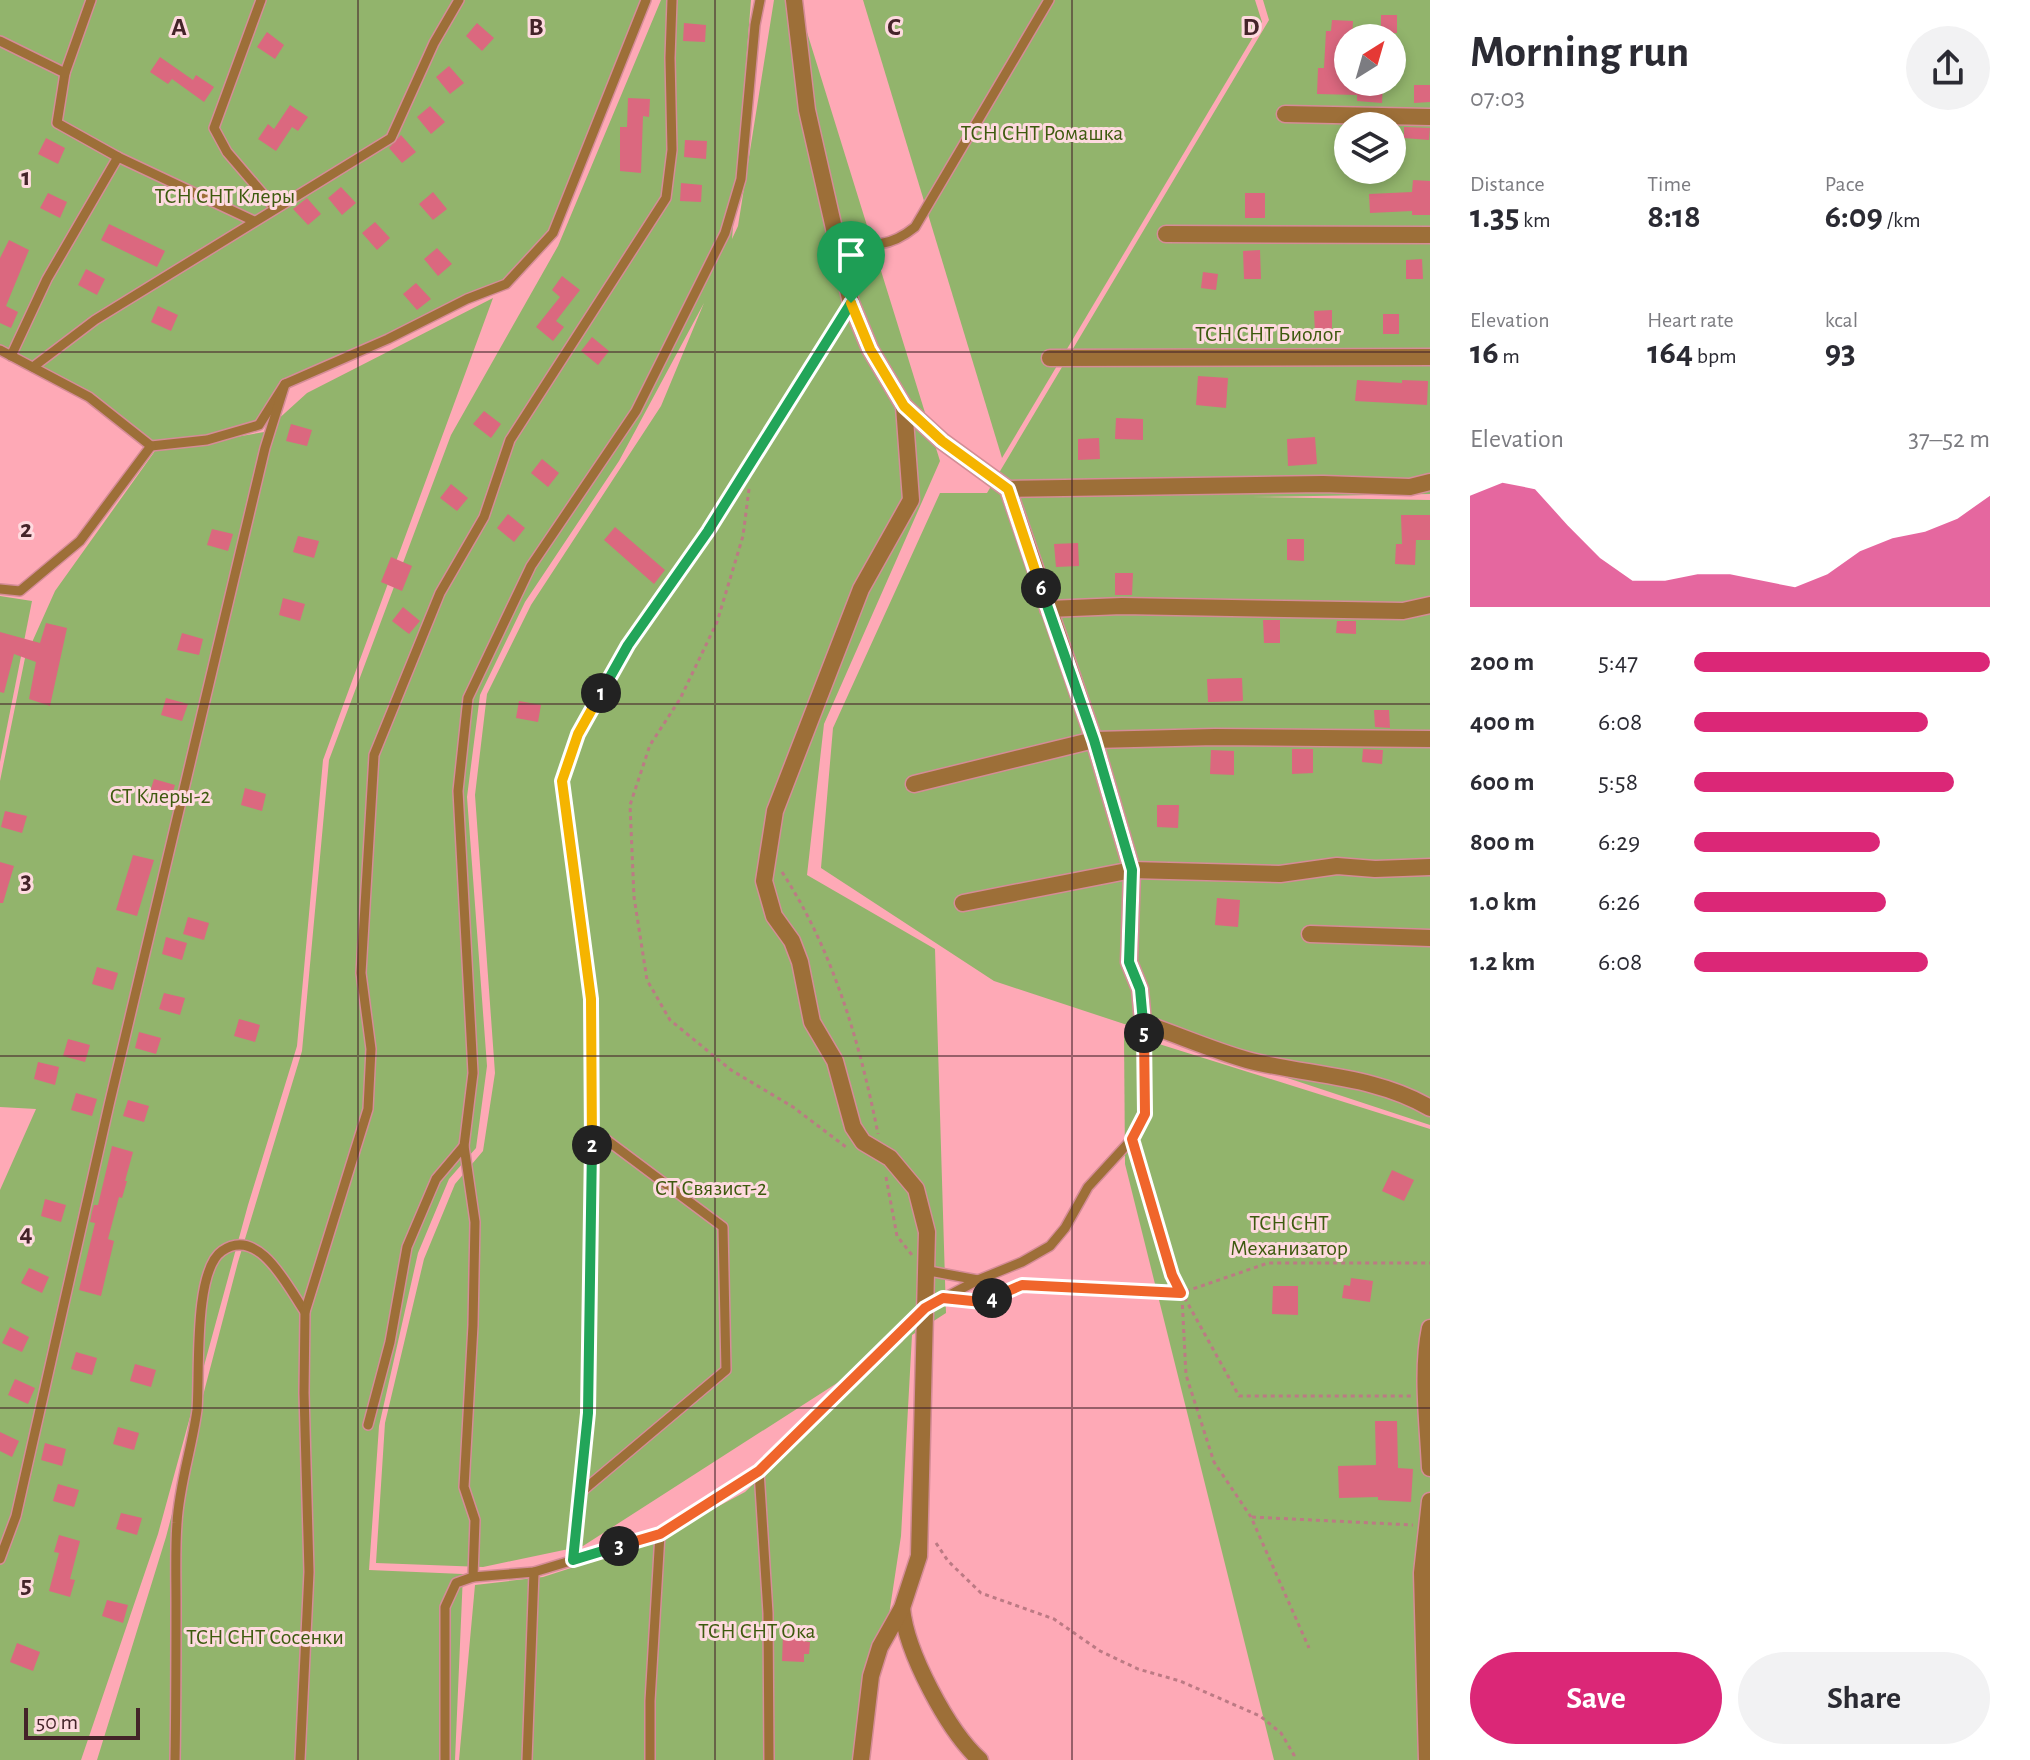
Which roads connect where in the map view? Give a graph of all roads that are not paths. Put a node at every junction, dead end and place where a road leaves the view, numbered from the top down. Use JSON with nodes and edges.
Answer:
{"nodes":[{"id":1,"x":91,"y":0,"type":"edge"},
{"id":2,"x":261,"y":0,"type":"edge"},
{"id":3,"x":459,"y":0,"type":"edge"},
{"id":4,"x":646,"y":0,"type":"edge"},
{"id":5,"x":672,"y":0,"type":"edge"},
{"id":6,"x":760,"y":0,"type":"edge"},
{"id":7,"x":794,"y":0,"type":"edge"},
{"id":8,"x":1049,"y":0,"type":"edge"},
{"id":9,"x":0,"y":41,"type":"edge"},
{"id":10,"x":65,"y":73,"type":"junction"},
{"id":11,"x":1285,"y":114,"type":"dead end"},
{"id":12,"x":1430,"y":117,"type":"edge"},
{"id":13,"x":118,"y":157,"type":"junction"},
{"id":14,"x":275,"y":208,"type":"junction"},
{"id":15,"x":254,"y":221,"type":"junction"},
{"id":16,"x":1166,"y":234,"type":"dead end"},
{"id":17,"x":1430,"y":235,"type":"edge"},
{"id":18,"x":835,"y":240,"type":"junction"},
{"id":19,"x":851,"y":303,"type":"junction"},
{"id":20,"x":0,"y":350,"type":"edge"},
{"id":21,"x":11,"y":356,"type":"junction"},
{"id":22,"x":1430,"y":357,"type":"edge"},
{"id":23,"x":1050,"y":358,"type":"dead end"},
{"id":24,"x":33,"y":367,"type":"junction"},
{"id":25,"x":285,"y":384,"type":"junction"},
{"id":26,"x":904,"y":406,"type":"junction"},
{"id":27,"x":151,"y":446,"type":"junction"},
{"id":28,"x":1430,"y":482,"type":"edge"},
{"id":29,"x":1008,"y":489,"type":"junction"},
{"id":30,"x":0,"y":589,"type":"edge"},
{"id":31,"x":1430,"y":605,"type":"edge"},
{"id":32,"x":1048,"y":609,"type":"junction"},
{"id":33,"x":1430,"y":739,"type":"edge"},
{"id":34,"x":1094,"y":740,"type":"junction"},
{"id":35,"x":914,"y":784,"type":"dead end"},
{"id":36,"x":1430,"y":867,"type":"edge"},
{"id":37,"x":1132,"y":870,"type":"junction"},
{"id":38,"x":963,"y":903,"type":"dead end"},
{"id":39,"x":1310,"y":934,"type":"dead end"},
{"id":40,"x":1430,"y":938,"type":"edge"},
{"id":41,"x":1143,"y":1023,"type":"junction"},
{"id":42,"x":1426,"y":1100,"type":"edge"},
{"id":43,"x":592,"y":1129,"type":"junction"},
{"id":44,"x":464,"y":1146,"type":"junction"},
{"id":45,"x":924,"y":1270,"type":"junction"},
{"id":46,"x":978,"y":1280,"type":"junction"},
{"id":47,"x":925,"y":1308,"type":"junction"},
{"id":48,"x":305,"y":1312,"type":"junction"},
{"id":49,"x":1430,"y":1328,"type":"edge"},
{"id":50,"x":368,"y":1425,"type":"dead end"},
{"id":51,"x":1430,"y":1468,"type":"edge"},
{"id":52,"x":759,"y":1471,"type":"junction"},
{"id":53,"x":580,"y":1493,"type":"junction"},
{"id":54,"x":1430,"y":1501,"type":"edge"},
{"id":55,"x":1428,"y":1526,"type":"edge"},
{"id":56,"x":660,"y":1534,"type":"junction"},
{"id":57,"x":0,"y":1559,"type":"edge"},
{"id":58,"x":573,"y":1560,"type":"junction"},
{"id":59,"x":534,"y":1572,"type":"junction"},
{"id":60,"x":473,"y":1577,"type":"junction"},
{"id":61,"x":902,"y":1608,"type":"junction"},
{"id":62,"x":175,"y":1760,"type":"edge"},
{"id":63,"x":300,"y":1760,"type":"edge"},
{"id":64,"x":445,"y":1760,"type":"edge"},
{"id":65,"x":527,"y":1760,"type":"edge"},
{"id":66,"x":650,"y":1760,"type":"edge"},
{"id":67,"x":769,"y":1760,"type":"edge"},
{"id":68,"x":861,"y":1760,"type":"edge"},
{"id":69,"x":980,"y":1760,"type":"edge"},
{"id":70,"x":1427,"y":1760,"type":"edge"}],
"edges":[{"from":1,"to":10,"type":"lane"},
{"from":2,"to":14,"type":"lane"},
{"from":3,"to":14,"type":"lane"},
{"from":4,"to":25,"type":"lane"},
{"from":5,"to":48,"type":"lane"},
{"from":6,"to":44,"type":"lane"},
{"from":7,"to":18,"type":"street"},
{"from":8,"to":18,"type":"lane"},
{"from":9,"to":10,"type":"lane"},
{"from":10,"to":13,"type":"lane"},
{"from":11,"to":12,"type":"street"},
{"from":13,"to":15,"type":"lane"},
{"from":13,"to":21,"type":"lane"},
{"from":14,"to":15,"type":"lane"},
{"from":15,"to":24,"type":"lane"},
{"from":16,"to":17,"type":"street"},
{"from":18,"to":19,"type":"street"},
{"from":19,"to":26,"type":"street"},
{"from":19,"to":43,"type":"lane"},
{"from":20,"to":21,"type":"lane"},
{"from":21,"to":24,"type":"lane"},
{"from":22,"to":23,"type":"street"},
{"from":24,"to":27,"type":"lane"},
{"from":25,"to":27,"type":"lane"},
{"from":25,"to":57,"type":"lane"},
{"from":26,"to":29,"type":"street"},
{"from":26,"to":45,"type":"street"},
{"from":27,"to":30,"type":"lane"},
{"from":28,"to":29,"type":"street"},
{"from":29,"to":32,"type":"street"},
{"from":31,"to":32,"type":"street"},
{"from":32,"to":34,"type":"street"},
{"from":33,"to":34,"type":"street"},
{"from":34,"to":35,"type":"street"},
{"from":34,"to":37,"type":"street"},
{"from":36,"to":37,"type":"street"},
{"from":37,"to":38,"type":"street"},
{"from":37,"to":41,"type":"street"},
{"from":39,"to":40,"type":"street"},
{"from":41,"to":42,"type":"street"},
{"from":41,"to":46,"type":"lane"},
{"from":43,"to":53,"type":"lane"},
{"from":43,"to":53,"type":"lane"},
{"from":44,"to":50,"type":"lane"},
{"from":44,"to":60,"type":"lane"},
{"from":45,"to":46,"type":"lane"},
{"from":45,"to":47,"type":"street"},
{"from":46,"to":47,"type":"lane"},
{"from":47,"to":52,"type":"lane"},
{"from":47,"to":61,"type":"street"},
{"from":48,"to":62,"type":"lane"},
{"from":48,"to":63,"type":"lane"},
{"from":49,"to":51,"type":"street"},
{"from":52,"to":56,"type":"lane"},
{"from":52,"to":67,"type":"lane"},
{"from":53,"to":58,"type":"lane"},
{"from":54,"to":55,"type":"street"},
{"from":55,"to":70,"type":"street"},
{"from":56,"to":58,"type":"lane"},
{"from":56,"to":66,"type":"lane"},
{"from":58,"to":59,"type":"lane"},
{"from":59,"to":60,"type":"lane"},
{"from":59,"to":65,"type":"lane"},
{"from":60,"to":64,"type":"lane"},
{"from":61,"to":68,"type":"street"},
{"from":61,"to":69,"type":"street"}]}
